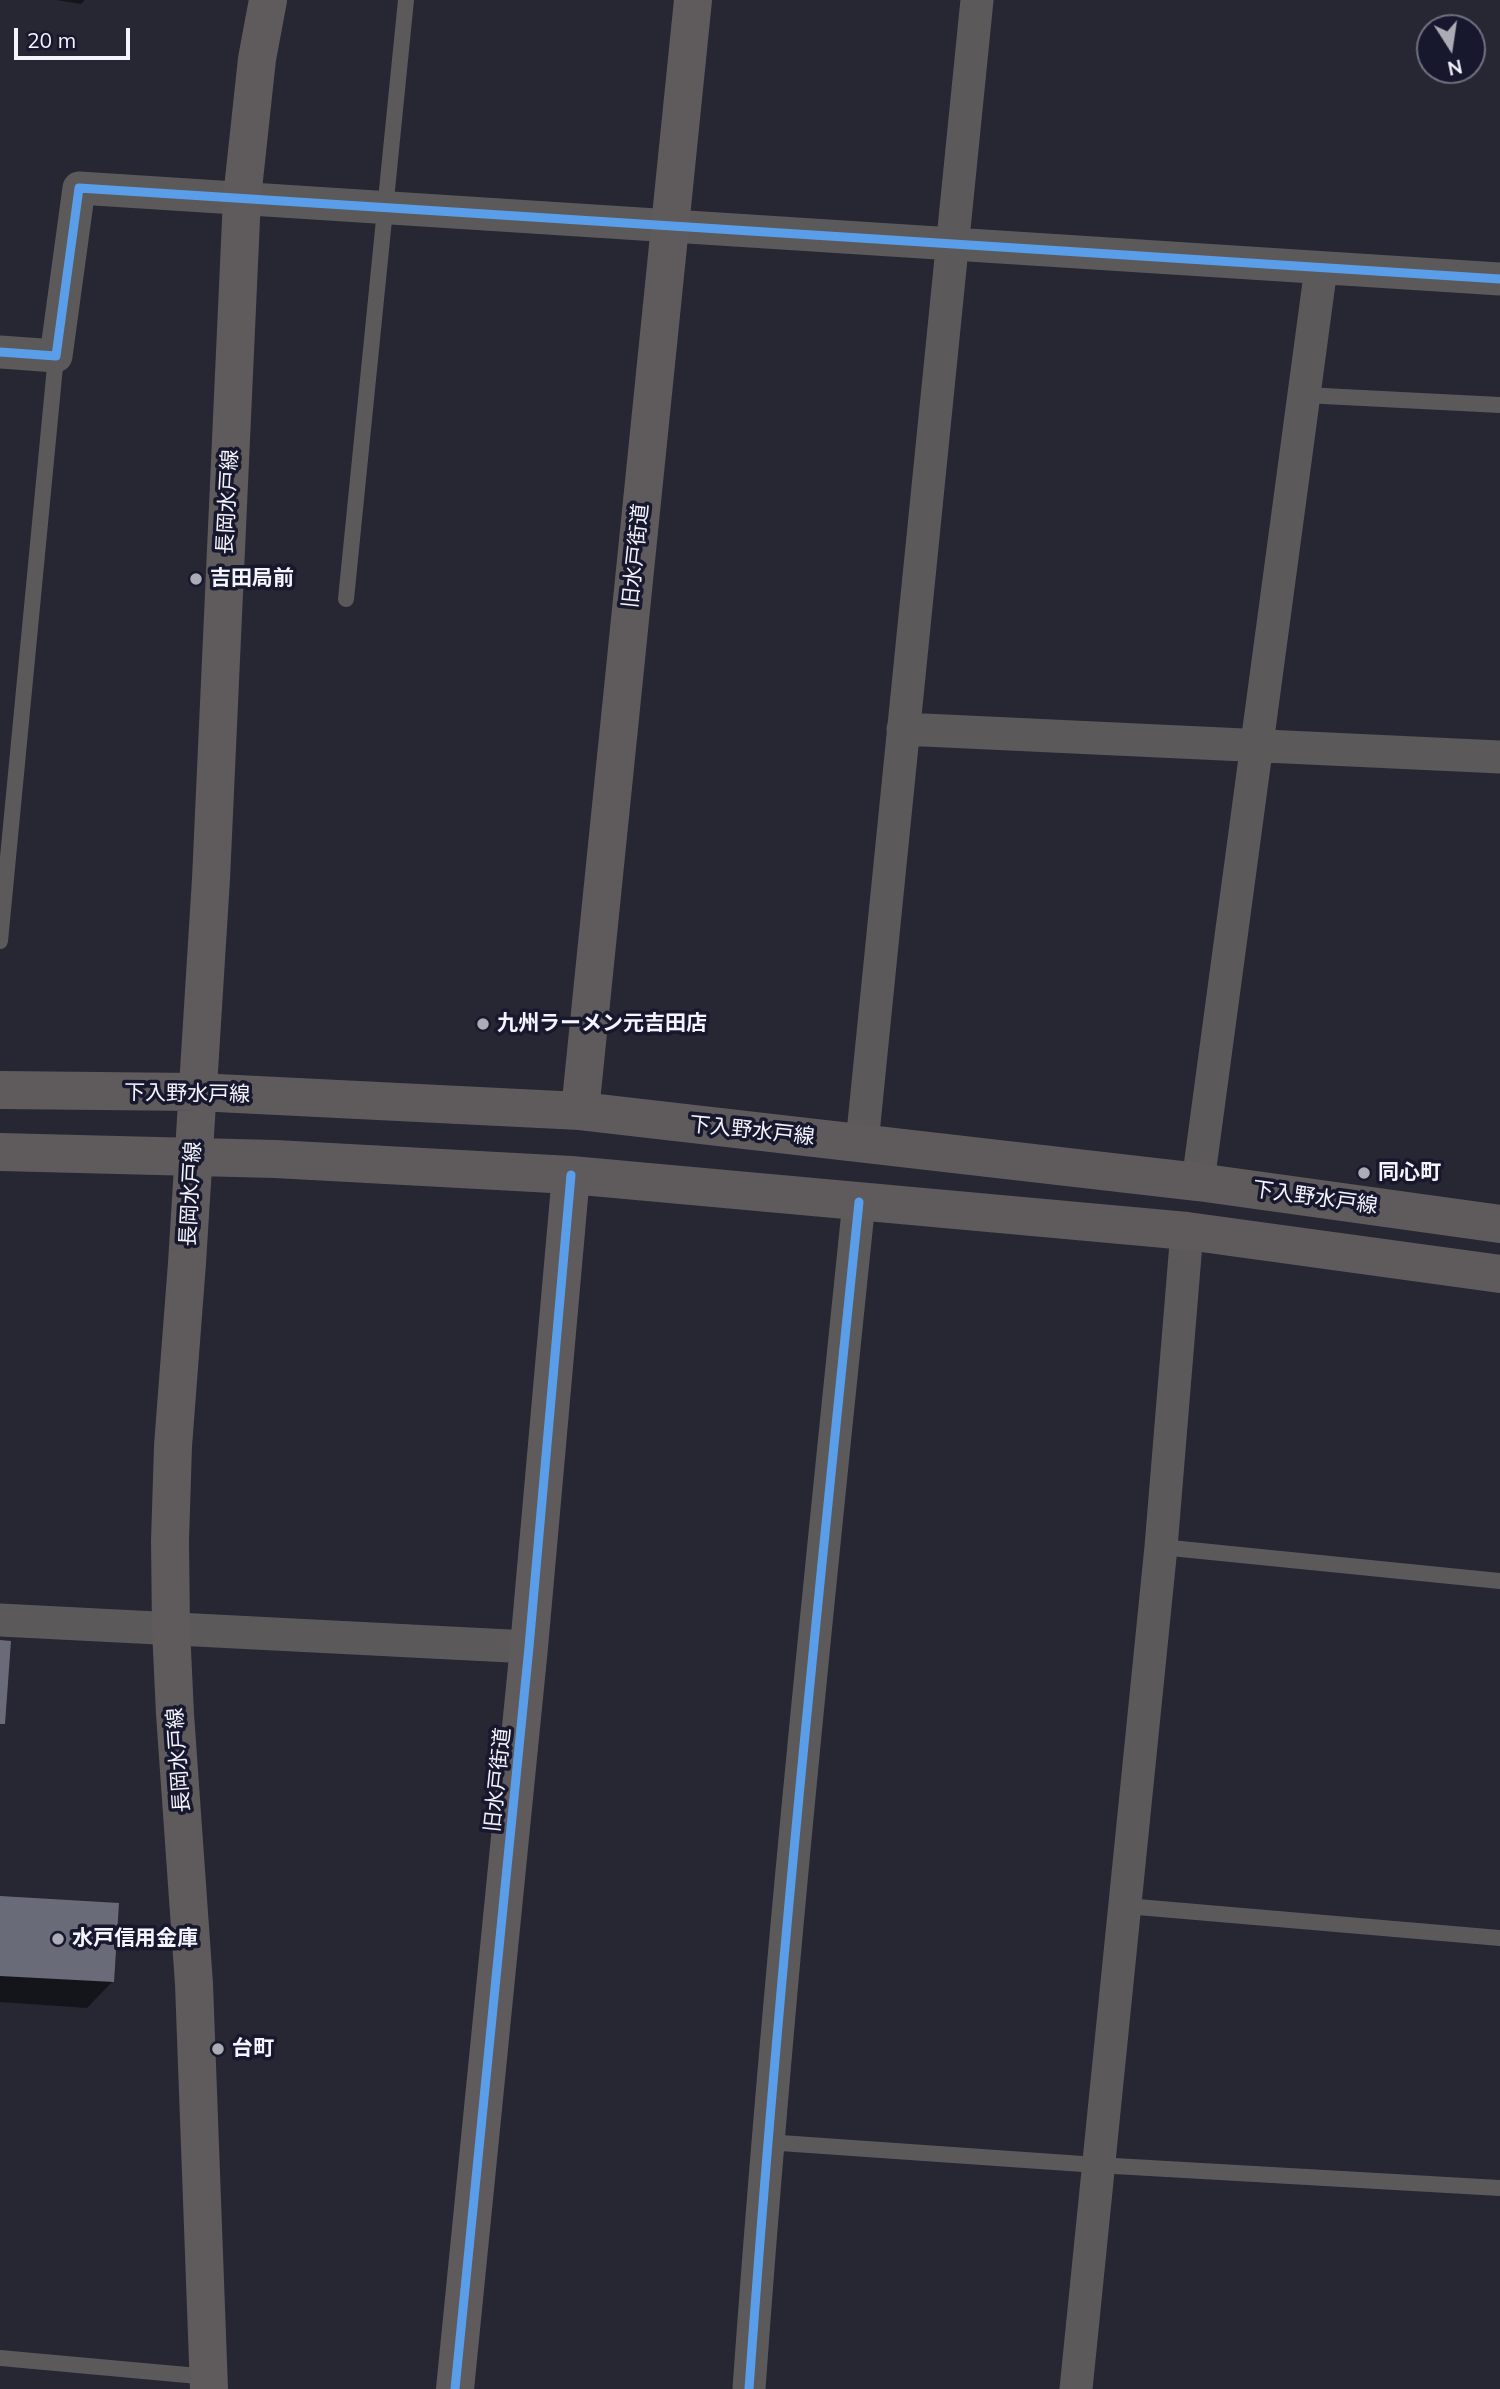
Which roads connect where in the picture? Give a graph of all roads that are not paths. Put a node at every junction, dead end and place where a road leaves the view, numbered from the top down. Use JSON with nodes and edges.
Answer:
{"nodes":[{"id":1,"x":268,"y":0,"type":"edge"},
{"id":2,"x":406,"y":0,"type":"edge"},
{"id":3,"x":693,"y":0,"type":"edge"},
{"id":4,"x":977,"y":0,"type":"edge"},
{"id":5,"x":242,"y":198,"type":"junction"},
{"id":6,"x":384,"y":207,"type":"junction"},
{"id":7,"x":670,"y":226,"type":"junction"},
{"id":8,"x":951,"y":244,"type":"junction"},
{"id":9,"x":1321,"y":268,"type":"junction"},
{"id":10,"x":1500,"y":279,"type":"edge"},
{"id":11,"x":0,"y":352,"type":"edge"},
{"id":12,"x":56,"y":356,"type":"junction"},
{"id":13,"x":1304,"y":395,"type":"junction"},
{"id":14,"x":1500,"y":405,"type":"edge"},
{"id":15,"x":346,"y":599,"type":"dead end"},
{"id":16,"x":903,"y":729,"type":"junction"},
{"id":17,"x":1258,"y":746,"type":"junction"},
{"id":18,"x":1500,"y":757,"type":"edge"},
{"id":19,"x":0,"y":941,"type":"edge"},
{"id":20,"x":0,"y":1090,"type":"edge"},
{"id":21,"x":197,"y":1092,"type":"junction"},
{"id":22,"x":580,"y":1111,"type":"junction"},
{"id":23,"x":862,"y":1143,"type":"junction"},
{"id":24,"x":0,"y":1152,"type":"edge"},
{"id":25,"x":193,"y":1156,"type":"junction"},
{"id":26,"x":571,"y":1175,"type":"junction"},
{"id":27,"x":1198,"y":1182,"type":"junction"},
{"id":28,"x":859,"y":1202,"type":"junction"},
{"id":29,"x":1500,"y":1224,"type":"edge"},
{"id":30,"x":1187,"y":1231,"type":"junction"},
{"id":31,"x":1500,"y":1274,"type":"edge"},
{"id":32,"x":1161,"y":1547,"type":"junction"},
{"id":33,"x":1500,"y":1581,"type":"edge"},
{"id":34,"x":0,"y":1620,"type":"edge"},
{"id":35,"x":171,"y":1629,"type":"junction"},
{"id":36,"x":529,"y":1647,"type":"junction"},
{"id":37,"x":1126,"y":1906,"type":"junction"},
{"id":38,"x":1500,"y":1938,"type":"edge"},
{"id":39,"x":766,"y":2142,"type":"junction"},
{"id":40,"x":1097,"y":2165,"type":"junction"},
{"id":41,"x":1500,"y":2188,"type":"edge"},
{"id":42,"x":0,"y":2358,"type":"edge"},
{"id":43,"x":209,"y":2383,"type":"edge"},
{"id":44,"x":455,"y":2389,"type":"edge"},
{"id":45,"x":749,"y":2389,"type":"edge"},
{"id":46,"x":1076,"y":2389,"type":"edge"}],
"edges":[{"from":1,"to":5,"type":"main road","name":"長岡水戸線"},
{"from":2,"to":6,"type":"lane"},
{"from":3,"to":7,"type":"main road","name":"旧水戸街道"},
{"from":4,"to":8,"type":"street"},
{"from":5,"to":6,"type":"street"},
{"from":5,"to":12,"type":"street"},
{"from":5,"to":21,"type":"main road","name":"長岡水戸線"},
{"from":6,"to":7,"type":"street"},
{"from":6,"to":15,"type":"lane"},
{"from":7,"to":8,"type":"street"},
{"from":7,"to":22,"type":"main road","name":"旧水戸街道"},
{"from":8,"to":9,"type":"street"},
{"from":8,"to":16,"type":"street"},
{"from":9,"to":10,"type":"street"},
{"from":9,"to":13,"type":"street"},
{"from":11,"to":12,"type":"street"},
{"from":12,"to":19,"type":"lane"},
{"from":13,"to":14,"type":"lane"},
{"from":13,"to":17,"type":"street"},
{"from":16,"to":17,"type":"street"},
{"from":16,"to":23,"type":"street"},
{"from":17,"to":18,"type":"street"},
{"from":17,"to":27,"type":"street"},
{"from":20,"to":21,"type":"main road","name":"下入野水戸線"},
{"from":21,"to":22,"type":"main road","name":"下入野水戸線"},
{"from":21,"to":25,"type":"main road","name":"長岡水戸線"},
{"from":22,"to":23,"type":"main road","name":"下入野水戸線"},
{"from":23,"to":27,"type":"main road","name":"下入野水戸線"},
{"from":24,"to":25,"type":"main road"},
{"from":25,"to":26,"type":"main road"},
{"from":25,"to":35,"type":"main road","name":"長岡水戸線"},
{"from":26,"to":28,"type":"main road"},
{"from":26,"to":36,"type":"main road","name":"旧水戸街道"},
{"from":27,"to":29,"type":"main road","name":"下入野水戸線"},
{"from":28,"to":30,"type":"main road"},
{"from":28,"to":39,"type":"street"},
{"from":30,"to":31,"type":"main road"},
{"from":30,"to":32,"type":"street"},
{"from":32,"to":33,"type":"lane"},
{"from":32,"to":37,"type":"street"},
{"from":34,"to":35,"type":"street"},
{"from":35,"to":36,"type":"street"},
{"from":35,"to":43,"type":"main road","name":"長岡水戸線"},
{"from":36,"to":44,"type":"main road","name":"旧水戸街道"},
{"from":37,"to":38,"type":"lane"},
{"from":37,"to":40,"type":"street"},
{"from":39,"to":40,"type":"lane"},
{"from":39,"to":45,"type":"street"},
{"from":40,"to":41,"type":"lane"},
{"from":40,"to":46,"type":"street"},
{"from":42,"to":43,"type":"lane"}]}
